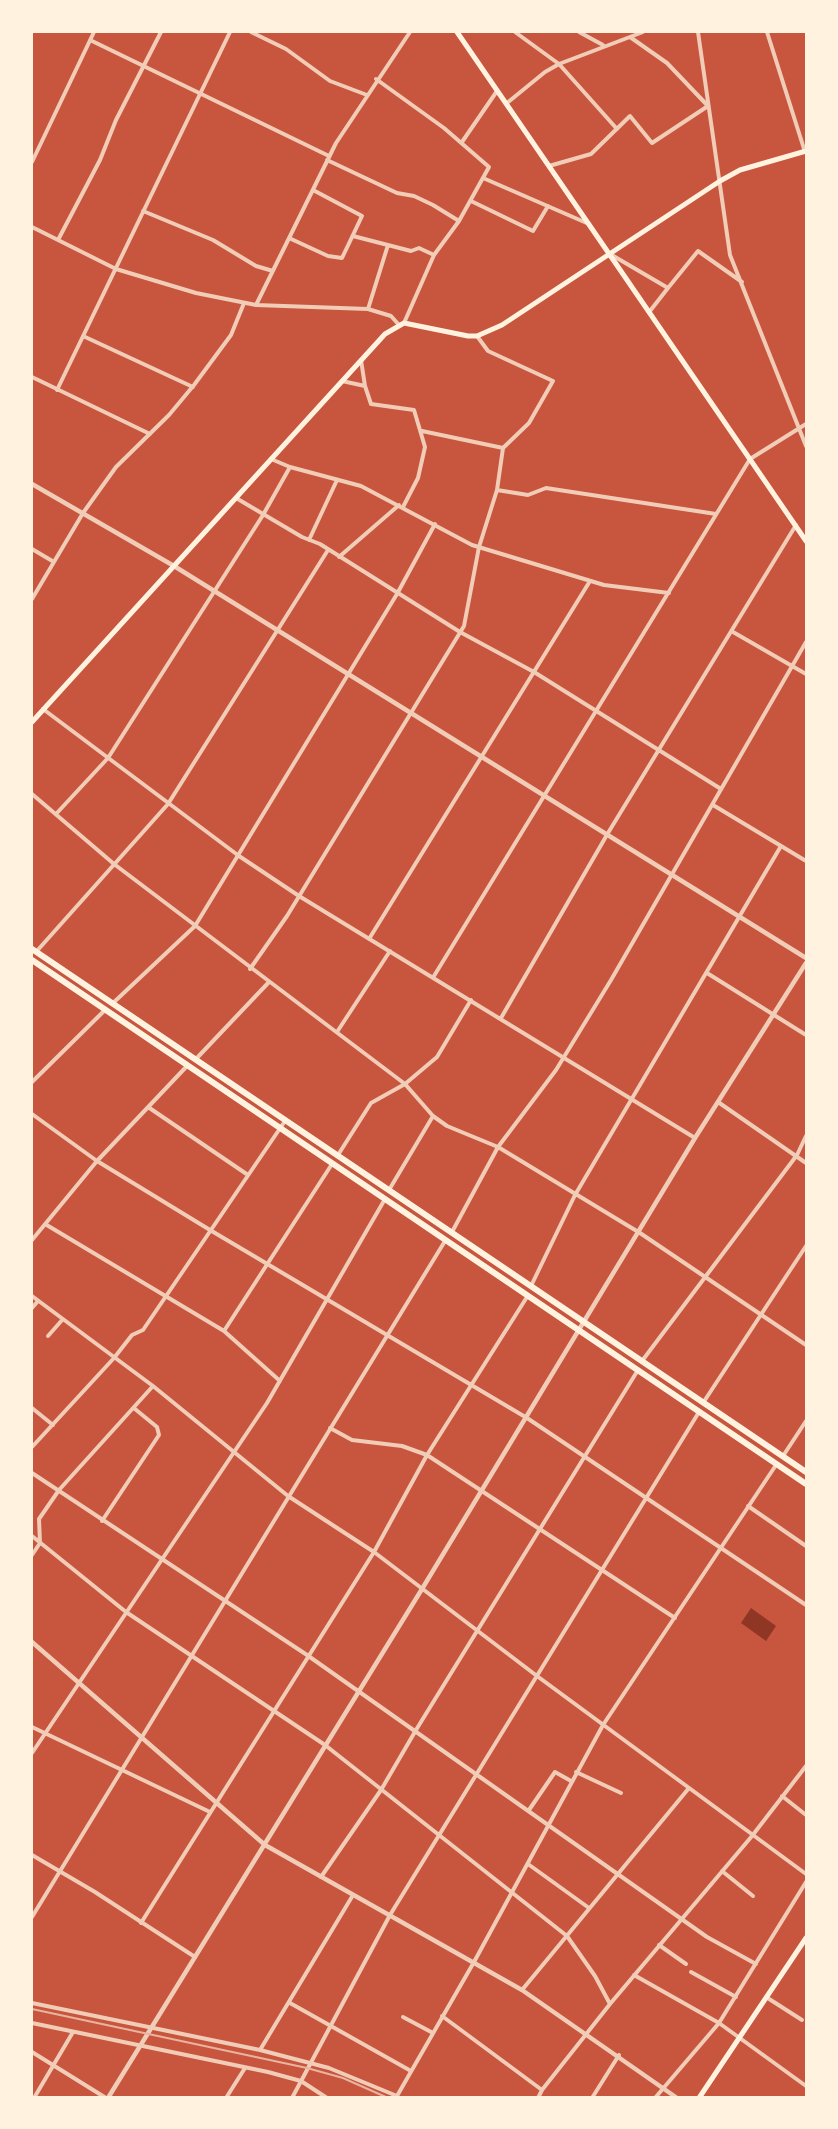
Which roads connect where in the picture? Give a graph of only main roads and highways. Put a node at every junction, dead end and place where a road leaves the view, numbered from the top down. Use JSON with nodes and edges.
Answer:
{"nodes":[{"id":1,"x":457,"y":32,"type":"edge"},
{"id":2,"x":806,"y":151,"type":"edge"},
{"id":3,"x":609,"y":253,"type":"junction"},
{"id":4,"x":807,"y":541,"type":"edge"},
{"id":5,"x":32,"y":722,"type":"edge"},
{"id":6,"x":34,"y":951,"type":"edge"},
{"id":7,"x":32,"y":960,"type":"edge"},
{"id":8,"x":448,"y":1237,"type":"junction"},
{"id":9,"x":807,"y":1472,"type":"edge"},
{"id":10,"x":807,"y":1484,"type":"edge"},
{"id":11,"x":807,"y":1938,"type":"edge"},
{"id":12,"x":804,"y":1946,"type":"edge"},
{"id":13,"x":699,"y":2097,"type":"edge"}],
"edges":[{"from":1,"to":3,"type":"main road"},
{"from":2,"to":3,"type":"main road"},
{"from":3,"to":4,"type":"main road"},
{"from":3,"to":5,"type":"main road"},
{"from":6,"to":8,"type":"main road"},
{"from":7,"to":8,"type":"main road"},
{"from":8,"to":9,"type":"main road"},
{"from":8,"to":10,"type":"main road"},
{"from":11,"to":12,"type":"main road"},
{"from":12,"to":13,"type":"main road"}]}
